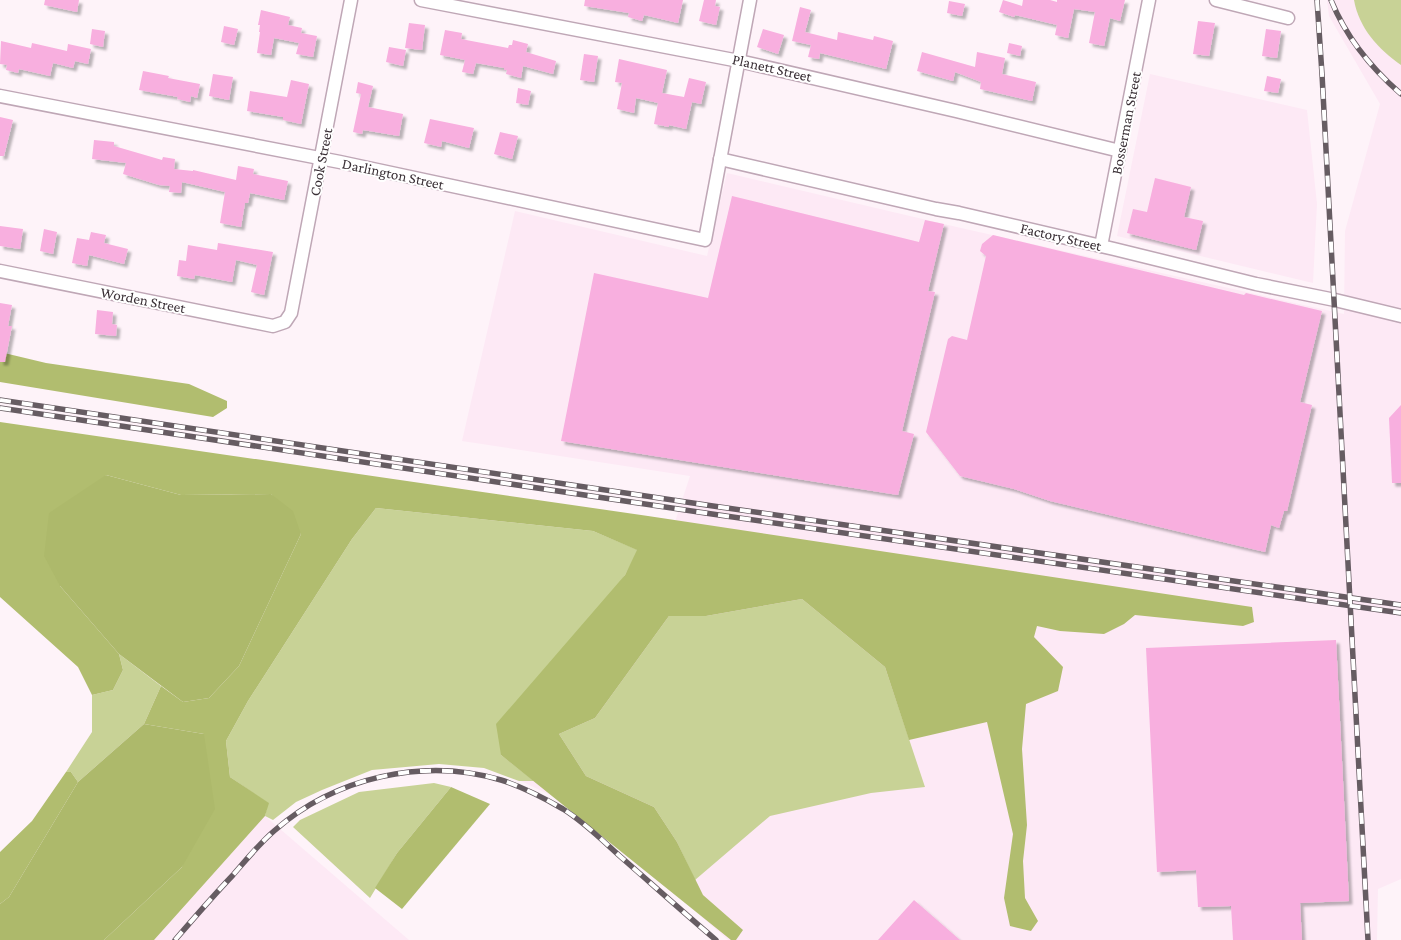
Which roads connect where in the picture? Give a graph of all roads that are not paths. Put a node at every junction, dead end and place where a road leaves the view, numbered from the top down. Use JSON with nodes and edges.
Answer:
{"nodes":[{"id":1,"x":351,"y":0,"type":"edge"},
{"id":2,"x":421,"y":0,"type":"edge"},
{"id":3,"x":750,"y":0,"type":"edge"},
{"id":4,"x":1149,"y":0,"type":"edge"},
{"id":5,"x":1216,"y":0,"type":"edge"},
{"id":6,"x":1288,"y":18,"type":"dead end"},
{"id":7,"x":739,"y":61,"type":"junction"},
{"id":8,"x":0,"y":96,"type":"edge"},
{"id":9,"x":1120,"y":151,"type":"junction"},
{"id":10,"x":322,"y":159,"type":"junction"},
{"id":11,"x":720,"y":159,"type":"junction"},
{"id":12,"x":1101,"y":246,"type":"junction"},
{"id":13,"x":0,"y":271,"type":"edge"},
{"id":14,"x":1401,"y":316,"type":"edge"},
{"id":15,"x":285,"y":322,"type":"joint"}],
"edges":[{"from":1,"to":10,"type":"street","name":"Cook Street"},
{"from":2,"to":7,"type":"street","name":"Planett Street"},
{"from":3,"to":7,"type":"street"},
{"from":4,"to":9,"type":"street","name":"Bosserman Street"},
{"from":5,"to":6,"type":"street"},
{"from":7,"to":9,"type":"street","name":"Planett Street"},
{"from":7,"to":11,"type":"street"},
{"from":8,"to":10,"type":"street","name":"Darlington Street"},
{"from":9,"to":12,"type":"street","name":"Bosserman Street"},
{"from":10,"to":11,"type":"street","name":"Darlington Street"},
{"from":10,"to":15,"type":"street","name":"Cook Street"},
{"from":11,"to":12,"type":"street","name":"Factory Street"},
{"from":12,"to":14,"type":"street","name":"Factory Street"},
{"from":13,"to":15,"type":"street","name":"Worden Street"}]}
